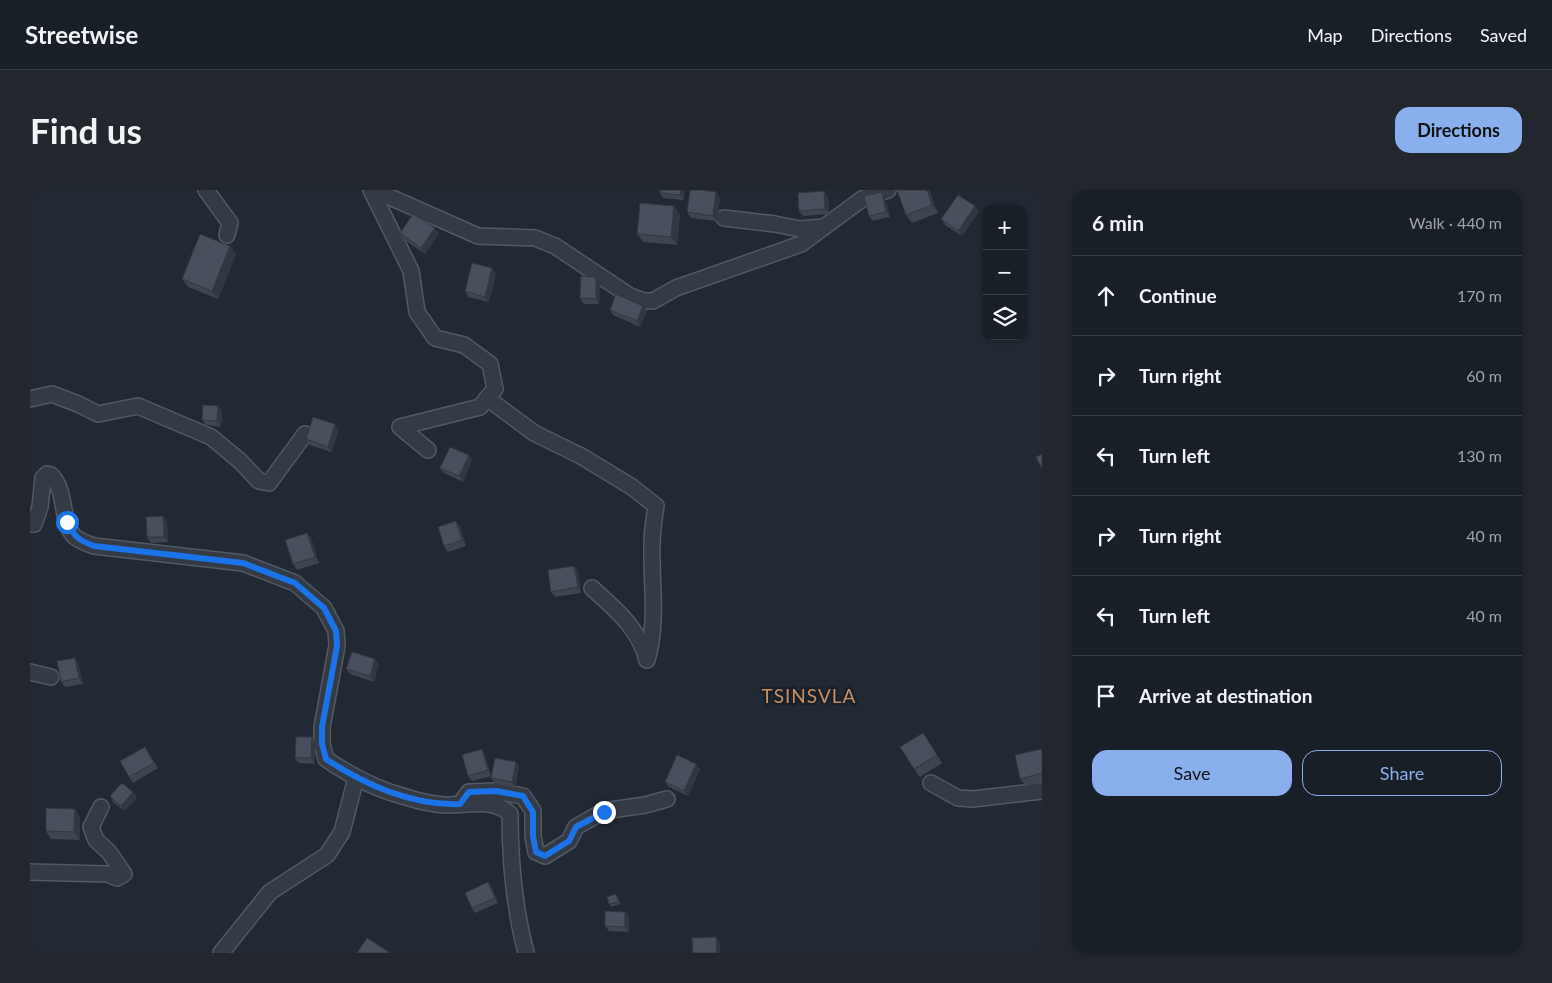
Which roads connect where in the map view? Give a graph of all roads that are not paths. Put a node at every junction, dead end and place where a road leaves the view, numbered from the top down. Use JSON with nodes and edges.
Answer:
{"nodes":[{"id":1,"x":206,"y":190,"type":"edge"},
{"id":2,"x":372,"y":190,"type":"edge"},
{"id":3,"x":888,"y":190,"type":"edge"},
{"id":4,"x":724,"y":218,"type":"dead end"},
{"id":5,"x":824,"y":227,"type":"junction"},
{"id":6,"x":227,"y":235,"type":"dead end"},
{"id":7,"x":487,"y":398,"type":"junction"},
{"id":8,"x":30,"y":399,"type":"edge"},
{"id":9,"x":305,"y":434,"type":"edge"},
{"id":10,"x":428,"y":450,"type":"dead end"},
{"id":11,"x":30,"y":524,"type":"edge"},
{"id":12,"x":592,"y":588,"type":"dead end"},
{"id":13,"x":30,"y":672,"type":"edge"},
{"id":14,"x":51,"y":677,"type":"dead end"},
{"id":15,"x":356,"y":778,"type":"junction"},
{"id":16,"x":931,"y":783,"type":"dead end"},
{"id":17,"x":1042,"y":791,"type":"edge"},
{"id":18,"x":667,"y":799,"type":"dead end"},
{"id":19,"x":460,"y":804,"type":"junction"},
{"id":20,"x":100,"y":808,"type":"dead end"},
{"id":21,"x":30,"y":872,"type":"edge"},
{"id":22,"x":220,"y":953,"type":"edge"},
{"id":23,"x":526,"y":953,"type":"edge"}],
"edges":[{"from":1,"to":6,"type":"street"},
{"from":2,"to":5,"type":"street"},
{"from":2,"to":7,"type":"street"},
{"from":3,"to":5,"type":"street"},
{"from":4,"to":5,"type":"street"},
{"from":7,"to":10,"type":"street"},
{"from":7,"to":12,"type":"street"},
{"from":8,"to":9,"type":"street"},
{"from":11,"to":15,"type":"street"},
{"from":13,"to":14,"type":"street"},
{"from":15,"to":19,"type":"street"},
{"from":15,"to":22,"type":"street"},
{"from":16,"to":17,"type":"street"},
{"from":18,"to":19,"type":"street"},
{"from":19,"to":23,"type":"street"},
{"from":20,"to":21,"type":"street"}]}
